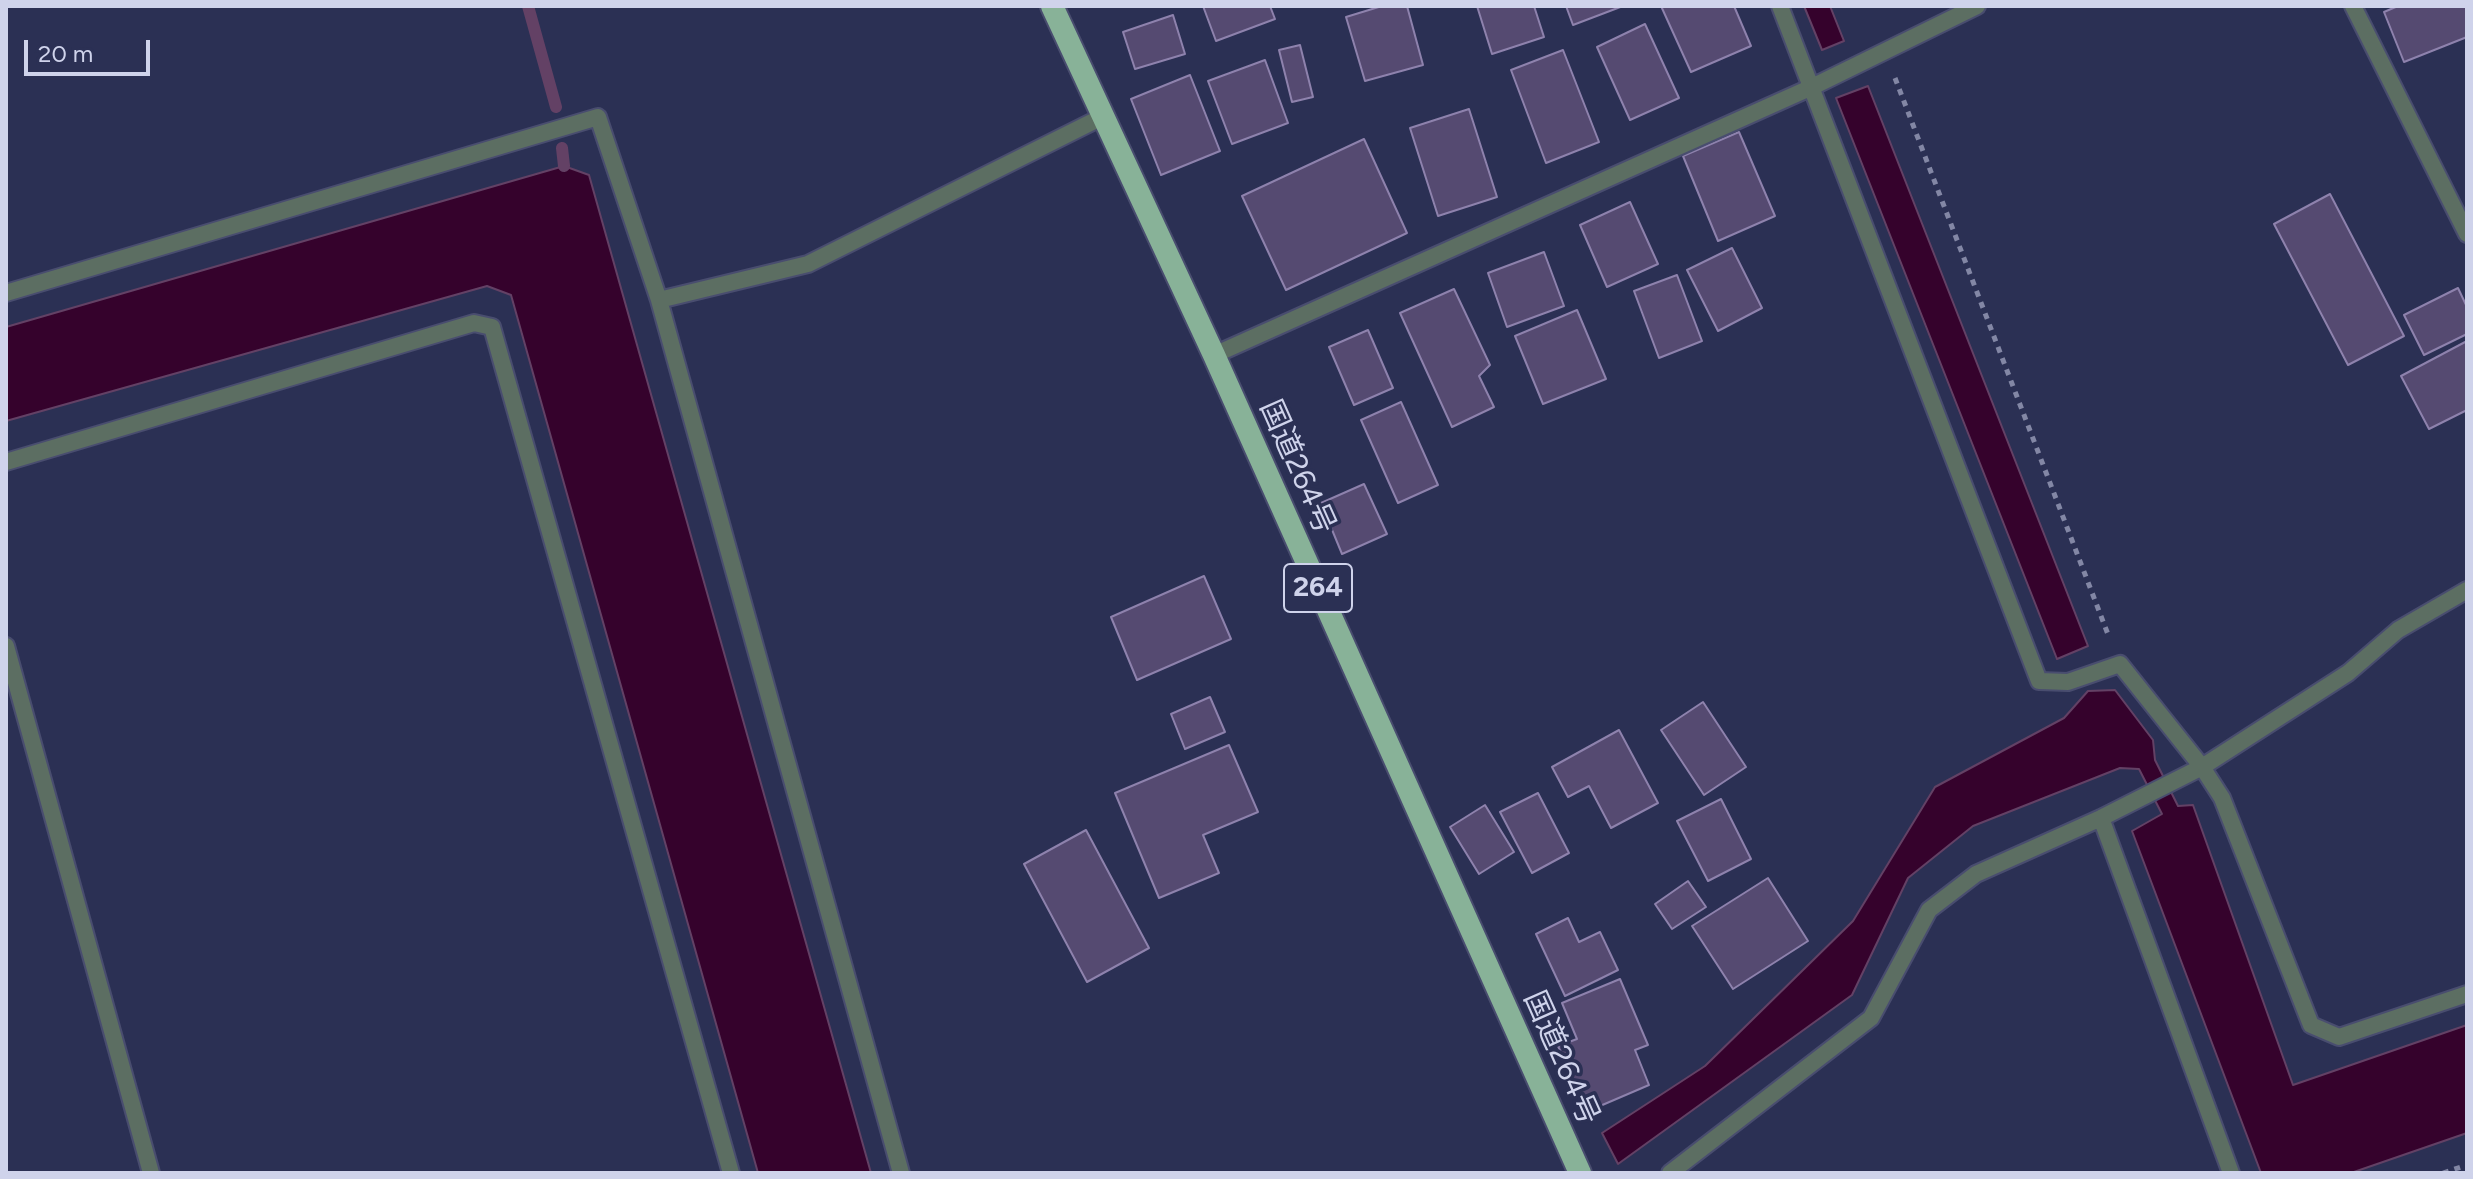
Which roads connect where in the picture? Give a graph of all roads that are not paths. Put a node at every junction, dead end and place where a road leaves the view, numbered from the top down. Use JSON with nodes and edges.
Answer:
{"nodes":[{"id":1,"x":1052,"y":6,"type":"edge"},
{"id":2,"x":1780,"y":6,"type":"edge"},
{"id":3,"x":1977,"y":6,"type":"edge"},
{"id":4,"x":2353,"y":6,"type":"edge"},
{"id":5,"x":1812,"y":87,"type":"junction"},
{"id":6,"x":1104,"y":116,"type":"junction"},
{"id":7,"x":2467,"y":234,"type":"edge"},
{"id":8,"x":6,"y":293,"type":"edge"},
{"id":9,"x":659,"y":300,"type":"junction"},
{"id":10,"x":1214,"y":355,"type":"junction"},
{"id":11,"x":6,"y":462,"type":"edge"},
{"id":12,"x":2467,"y":590,"type":"edge"},
{"id":13,"x":6,"y":646,"type":"edge"},
{"id":14,"x":2202,"y":767,"type":"junction"},
{"id":15,"x":2101,"y":818,"type":"junction"},
{"id":16,"x":2467,"y":994,"type":"edge"},
{"id":17,"x":151,"y":1173,"type":"edge"},
{"id":18,"x":731,"y":1173,"type":"edge"},
{"id":19,"x":901,"y":1173,"type":"edge"},
{"id":20,"x":1580,"y":1173,"type":"edge"},
{"id":21,"x":1670,"y":1173,"type":"edge"},
{"id":22,"x":2231,"y":1173,"type":"edge"}],
"edges":[{"from":1,"to":6,"type":"highway","name":"国道264号","number":"264"},
{"from":2,"to":5,"type":"street"},
{"from":3,"to":5,"type":"street"},
{"from":4,"to":7,"type":"street"},
{"from":5,"to":10,"type":"street"},
{"from":5,"to":14,"type":"street"},
{"from":6,"to":9,"type":"street"},
{"from":6,"to":10,"type":"highway","name":"国道264号","number":"264"},
{"from":8,"to":9,"type":"street"},
{"from":9,"to":19,"type":"street"},
{"from":10,"to":20,"type":"highway","name":"国道264号","number":"264"},
{"from":11,"to":18,"type":"street"},
{"from":12,"to":14,"type":"street"},
{"from":13,"to":17,"type":"street"},
{"from":14,"to":15,"type":"street"},
{"from":14,"to":16,"type":"street"},
{"from":15,"to":21,"type":"street"},
{"from":15,"to":22,"type":"street"}]}
